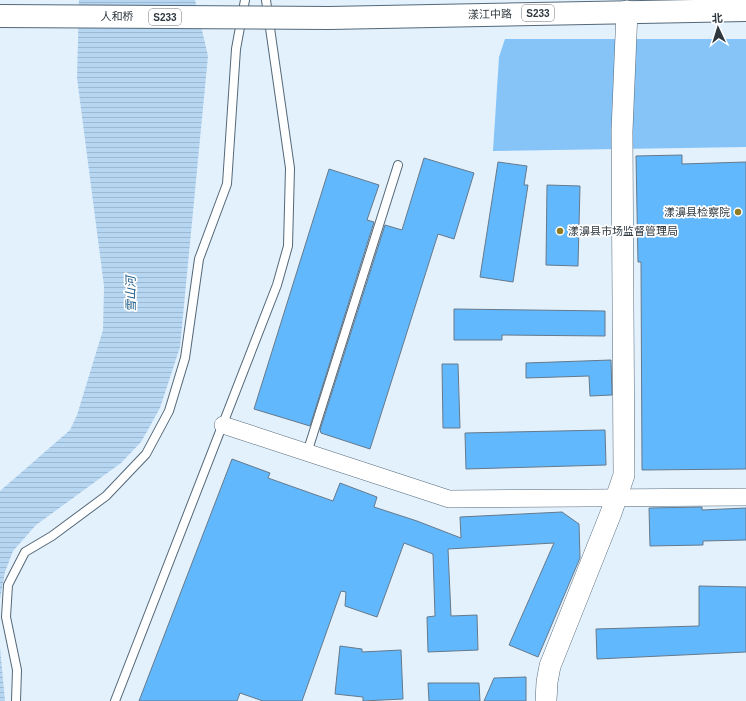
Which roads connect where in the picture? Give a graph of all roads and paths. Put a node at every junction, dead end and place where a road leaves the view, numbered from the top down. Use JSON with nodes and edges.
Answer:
{"nodes":[{"id":1,"x":245,"y":0,"type":"edge"},
{"id":2,"x":266,"y":0,"type":"edge"},
{"id":3,"x":627,"y":6,"type":"edge"},
{"id":4,"x":746,"y":10,"type":"edge"},
{"id":5,"x":0,"y":16,"type":"edge"},
{"id":6,"x":329,"y":18,"type":"joint"},
{"id":7,"x":398,"y":164,"type":"dead end"},
{"id":8,"x":223,"y":425,"type":"junction"},
{"id":9,"x":307,"y":453,"type":"junction"},
{"id":10,"x":746,"y":497,"type":"edge"},
{"id":11,"x":616,"y":499,"type":"junction"},
{"id":12,"x":16,"y":701,"type":"edge"},
{"id":13,"x":115,"y":701,"type":"edge"},
{"id":14,"x":546,"y":701,"type":"edge"}],
"edges":[{"from":1,"to":12,"type":"lane"},
{"from":2,"to":8,"type":"lane"},
{"from":3,"to":4,"type":"main road","name":"漾江中路","number":"S233"},
{"from":3,"to":6,"type":"main road","name":"漾江中路","number":"S233"},
{"from":3,"to":11,"type":"street"},
{"from":5,"to":6,"type":"main road","name":"人和桥","number":"S233","bridge":true},
{"from":7,"to":9,"type":"lane"},
{"from":8,"to":9,"type":"street"},
{"from":8,"to":13,"type":"lane"},
{"from":9,"to":11,"type":"street"},
{"from":10,"to":11,"type":"street"},
{"from":11,"to":14,"type":"street"}]}
